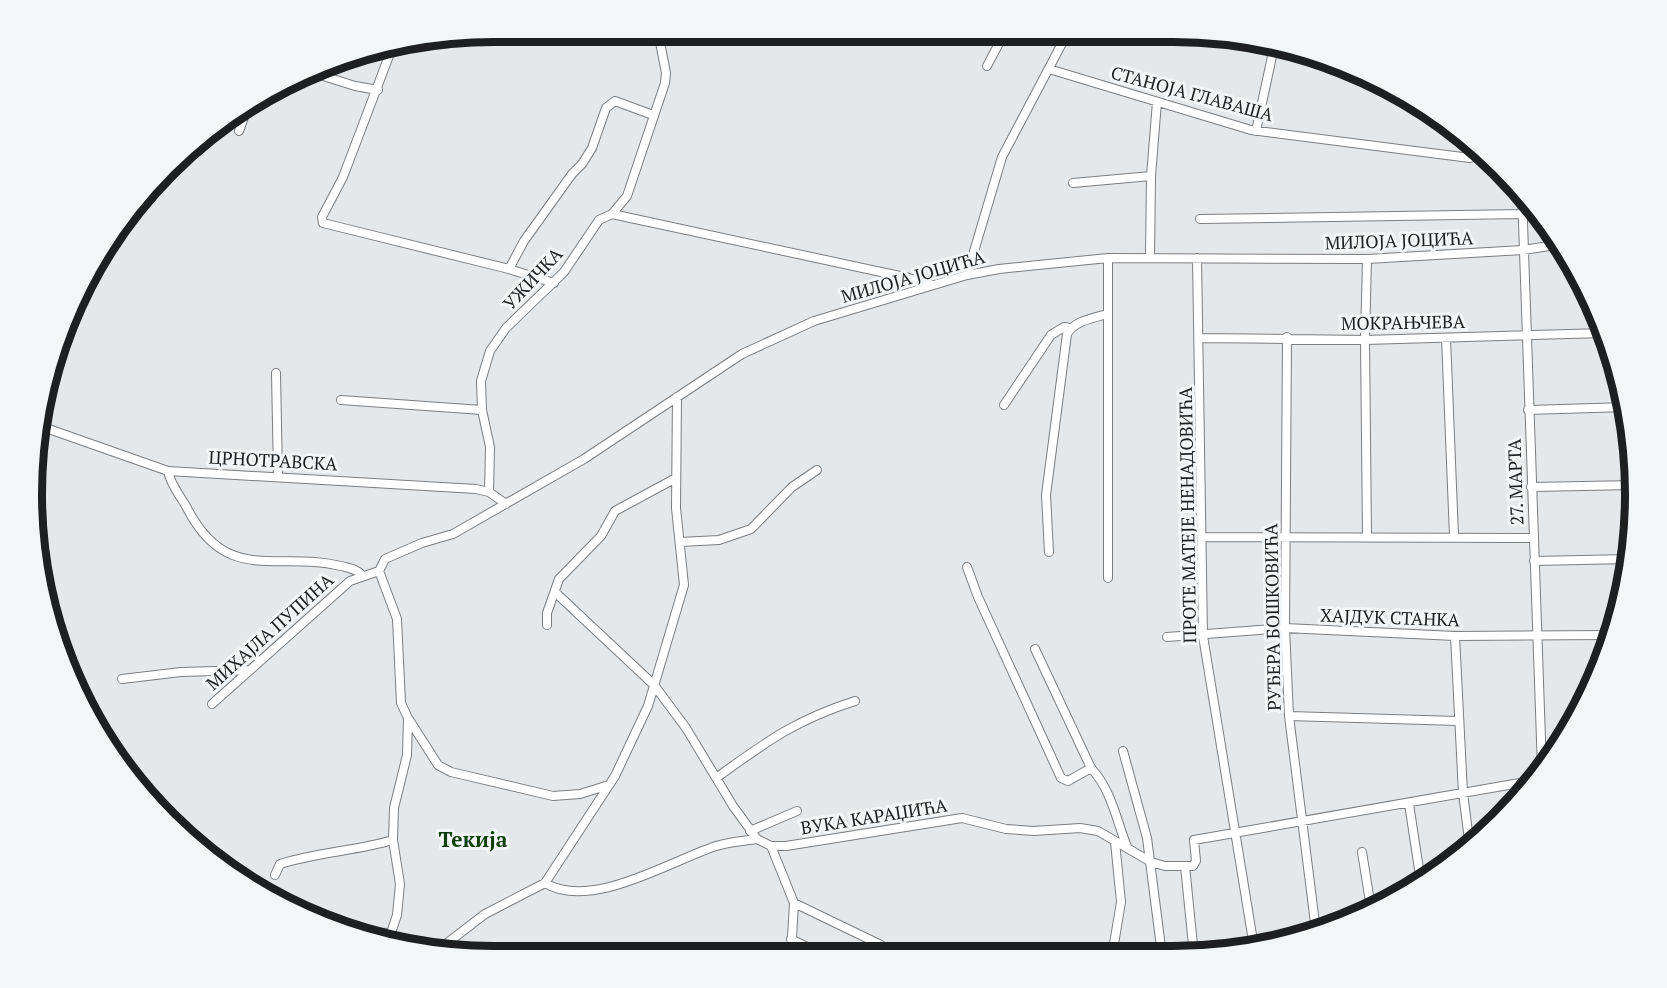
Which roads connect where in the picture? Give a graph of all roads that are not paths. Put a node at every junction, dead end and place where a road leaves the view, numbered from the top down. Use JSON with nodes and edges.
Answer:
{"nodes":[{"id":1,"x":660,"y":42,"type":"edge"},
{"id":2,"x":1000,"y":42,"type":"edge"},
{"id":3,"x":1063,"y":42,"type":"edge"},
{"id":4,"x":1272,"y":53,"type":"edge"},
{"id":5,"x":390,"y":54,"type":"edge"},
{"id":6,"x":987,"y":66,"type":"dead end"},
{"id":7,"x":1049,"y":69,"type":"junction"},
{"id":8,"x":322,"y":76,"type":"edge"},
{"id":9,"x":378,"y":90,"type":"junction"},
{"id":10,"x":1157,"y":102,"type":"junction"},
{"id":11,"x":653,"y":115,"type":"junction"},
{"id":12,"x":244,"y":117,"type":"edge"},
{"id":13,"x":239,"y":131,"type":"dead end"},
{"id":14,"x":1256,"y":131,"type":"junction"},
{"id":15,"x":1470,"y":159,"type":"dead end"},
{"id":16,"x":1151,"y":177,"type":"junction"},
{"id":17,"x":1073,"y":183,"type":"dead end"},
{"id":18,"x":1522,"y":207,"type":"edge"},
{"id":19,"x":612,"y":214,"type":"junction"},
{"id":20,"x":1522,"y":214,"type":"junction"},
{"id":21,"x":1200,"y":219,"type":"dead end"},
{"id":22,"x":1551,"y":246,"type":"edge"},
{"id":23,"x":1523,"y":250,"type":"junction"},
{"id":24,"x":1150,"y":257,"type":"junction"},
{"id":25,"x":1108,"y":258,"type":"junction"},
{"id":26,"x":1197,"y":258,"type":"junction"},
{"id":27,"x":1367,"y":259,"type":"junction"},
{"id":28,"x":509,"y":269,"type":"junction"},
{"id":29,"x":967,"y":275,"type":"junction"},
{"id":30,"x":554,"y":283,"type":"junction"},
{"id":31,"x":933,"y":286,"type":"junction"},
{"id":32,"x":1107,"y":314,"type":"junction"},
{"id":33,"x":1070,"y":328,"type":"junction"},
{"id":34,"x":1595,"y":333,"type":"edge"},
{"id":35,"x":1527,"y":336,"type":"junction"},
{"id":36,"x":1287,"y":337,"type":"junction"},
{"id":37,"x":1200,"y":338,"type":"junction"},
{"id":38,"x":1446,"y":338,"type":"junction"},
{"id":39,"x":1365,"y":340,"type":"junction"},
{"id":40,"x":276,"y":373,"type":"dead end"},
{"id":41,"x":677,"y":397,"type":"junction"},
{"id":42,"x":341,"y":400,"type":"dead end"},
{"id":43,"x":1004,"y":405,"type":"dead end"},
{"id":44,"x":1616,"y":407,"type":"edge"},
{"id":45,"x":482,"y":410,"type":"junction"},
{"id":46,"x":1528,"y":410,"type":"junction"},
{"id":47,"x":47,"y":428,"type":"edge"},
{"id":48,"x":817,"y":470,"type":"dead end"},
{"id":49,"x":168,"y":471,"type":"junction"},
{"id":50,"x":278,"y":476,"type":"junction"},
{"id":51,"x":676,"y":478,"type":"junction"},
{"id":52,"x":1625,"y":485,"type":"edge"},
{"id":53,"x":1531,"y":487,"type":"junction"},
{"id":54,"x":489,"y":492,"type":"junction"},
{"id":55,"x":506,"y":504,"type":"junction"},
{"id":56,"x":1367,"y":536,"type":"junction"},
{"id":57,"x":1454,"y":536,"type":"junction"},
{"id":58,"x":1204,"y":537,"type":"junction"},
{"id":59,"x":1287,"y":537,"type":"junction"},
{"id":60,"x":1533,"y":538,"type":"junction"},
{"id":61,"x":680,"y":542,"type":"junction"},
{"id":62,"x":1049,"y":552,"type":"dead end"},
{"id":63,"x":1620,"y":559,"type":"edge"},
{"id":64,"x":1534,"y":561,"type":"junction"},
{"id":65,"x":967,"y":567,"type":"dead end"},
{"id":66,"x":379,"y":571,"type":"junction"},
{"id":67,"x":362,"y":575,"type":"junction"},
{"id":68,"x":1108,"y":578,"type":"dead end"},
{"id":69,"x":556,"y":592,"type":"junction"},
{"id":70,"x":547,"y":625,"type":"dead end"},
{"id":71,"x":1284,"y":628,"type":"junction"},
{"id":72,"x":1602,"y":635,"type":"edge"},
{"id":73,"x":1203,"y":636,"type":"junction"},
{"id":74,"x":1455,"y":636,"type":"junction"},
{"id":75,"x":1167,"y":637,"type":"dead end"},
{"id":76,"x":1538,"y":637,"type":"junction"},
{"id":77,"x":1035,"y":649,"type":"dead end"},
{"id":78,"x":249,"y":670,"type":"junction"},
{"id":79,"x":223,"y":672,"type":"junction"},
{"id":80,"x":122,"y":679,"type":"dead end"},
{"id":81,"x":654,"y":685,"type":"junction"},
{"id":82,"x":231,"y":687,"type":"junction"},
{"id":83,"x":855,"y":701,"type":"dead end"},
{"id":84,"x":212,"y":704,"type":"dead end"},
{"id":85,"x":1289,"y":716,"type":"junction"},
{"id":86,"x":408,"y":718,"type":"junction"},
{"id":87,"x":1458,"y":721,"type":"junction"},
{"id":88,"x":1123,"y":751,"type":"dead end"},
{"id":89,"x":1542,"y":755,"type":"edge"},
{"id":90,"x":1091,"y":768,"type":"junction"},
{"id":91,"x":716,"y":778,"type":"junction"},
{"id":92,"x":1520,"y":783,"type":"edge"},
{"id":93,"x":609,"y":785,"type":"junction"},
{"id":94,"x":1463,"y":793,"type":"junction"},
{"id":95,"x":1409,"y":804,"type":"junction"},
{"id":96,"x":796,"y":811,"type":"dead end"},
{"id":97,"x":1302,"y":822,"type":"junction"},
{"id":98,"x":750,"y":831,"type":"junction"},
{"id":99,"x":1237,"y":833,"type":"junction"},
{"id":100,"x":1468,"y":836,"type":"edge"},
{"id":101,"x":757,"y":839,"type":"junction"},
{"id":102,"x":393,"y":840,"type":"junction"},
{"id":103,"x":1115,"y":842,"type":"junction"},
{"id":104,"x":771,"y":846,"type":"junction"},
{"id":105,"x":1127,"y":847,"type":"junction"},
{"id":106,"x":1362,"y":852,"type":"dead end"},
{"id":107,"x":1151,"y":862,"type":"junction"},
{"id":108,"x":1185,"y":866,"type":"junction"},
{"id":109,"x":1420,"y":872,"type":"edge"},
{"id":110,"x":274,"y":875,"type":"dead end"},
{"id":111,"x":545,"y":883,"type":"junction"},
{"id":112,"x":1370,"y":901,"type":"edge"},
{"id":113,"x":794,"y":903,"type":"junction"},
{"id":114,"x":1315,"y":923,"type":"edge"},
{"id":115,"x":393,"y":934,"type":"edge"},
{"id":116,"x":1253,"y":938,"type":"edge"},
{"id":117,"x":791,"y":939,"type":"junction"},
{"id":118,"x":447,"y":943,"type":"edge"},
{"id":119,"x":1114,"y":944,"type":"dead end"},
{"id":120,"x":1193,"y":945,"type":"edge"},
{"id":121,"x":791,"y":946,"type":"edge"},
{"id":122,"x":804,"y":946,"type":"edge"},
{"id":123,"x":882,"y":946,"type":"edge"},
{"id":124,"x":1161,"y":946,"type":"edge"}],
"edges":[{"from":1,"to":11,"type":"street","name":"УЖИЧКА"},
{"from":2,"to":6,"type":"street"},
{"from":3,"to":7,"type":"street"},
{"from":4,"to":14,"type":"street"},
{"from":5,"to":9,"type":"street"},
{"from":7,"to":10,"type":"street","name":"СТАНОЈА ГЛАВАША"},
{"from":7,"to":29,"type":"street"},
{"from":8,"to":9,"type":"street"},
{"from":9,"to":28,"type":"street"},
{"from":10,"to":14,"type":"street","name":"СТАНОЈА ГЛАВАША"},
{"from":10,"to":16,"type":"street"},
{"from":11,"to":19,"type":"street","name":"УЖИЧКА"},
{"from":11,"to":28,"type":"street"},
{"from":12,"to":13,"type":"street"},
{"from":14,"to":15,"type":"street","name":"СТАНОЈА ГЛАВАША"},
{"from":16,"to":17,"type":"street"},
{"from":16,"to":24,"type":"street"},
{"from":18,"to":20,"type":"street","name":"27. МАРТА"},
{"from":19,"to":30,"type":"street","name":"УЖИЧКА"},
{"from":19,"to":31,"type":"street"},
{"from":20,"to":21,"type":"street"},
{"from":20,"to":23,"type":"street","name":"27. МАРТА"},
{"from":22,"to":23,"type":"street","name":"МИЛОЈА ЈОЦИЋА"},
{"from":23,"to":27,"type":"street","name":"МИЛОЈА ЈОЦИЋА"},
{"from":23,"to":35,"type":"street","name":"27. МАРТА"},
{"from":24,"to":25,"type":"street","name":"МИЛОЈА ЈОЦИЋА"},
{"from":24,"to":26,"type":"street","name":"МИЛОЈА ЈОЦИЋА"},
{"from":25,"to":29,"type":"street","name":"МИЛОЈА ЈОЦИЋА"},
{"from":25,"to":32,"type":"street"},
{"from":26,"to":27,"type":"street","name":"МИЛОЈА ЈОЦИЋА"},
{"from":26,"to":37,"type":"street","name":"ПРОТЕ МАТЕЈЕ НЕНАДОВИЋА"},
{"from":27,"to":39,"type":"street"},
{"from":28,"to":30,"type":"street"},
{"from":29,"to":31,"type":"street","name":"МИЛОЈА ЈОЦИЋА"},
{"from":30,"to":45,"type":"street","name":"УЖИЧКА"},
{"from":31,"to":41,"type":"street","name":"МИЛОЈА ЈОЦИЋА"},
{"from":32,"to":33,"type":"street"},
{"from":32,"to":68,"type":"street"},
{"from":33,"to":43,"type":"street"},
{"from":33,"to":62,"type":"street"},
{"from":34,"to":35,"type":"street","name":"МОКРАЊЧЕВА"},
{"from":35,"to":38,"type":"street","name":"МОКРАЊЧЕВА"},
{"from":35,"to":46,"type":"street","name":"27. МАРТА"},
{"from":36,"to":37,"type":"street","name":"МОКРАЊЧЕВА"},
{"from":36,"to":39,"type":"street","name":"МОКРАЊЧЕВА"},
{"from":36,"to":59,"type":"street","name":"РУЂЕРА БОШКОВИЋА"},
{"from":37,"to":58,"type":"street","name":"ПРОТЕ МАТЕЈЕ НЕНАДОВИЋА"},
{"from":38,"to":39,"type":"street","name":"МОКРАЊЧЕВА"},
{"from":38,"to":57,"type":"street"},
{"from":39,"to":56,"type":"street"},
{"from":40,"to":50,"type":"street"},
{"from":41,"to":51,"type":"street"},
{"from":41,"to":55,"type":"street","name":"МИЛОЈА ЈОЦИЋА"},
{"from":42,"to":45,"type":"street"},
{"from":44,"to":46,"type":"street"},
{"from":45,"to":54,"type":"street","name":"УЖИЧКА"},
{"from":46,"to":53,"type":"street","name":"27. МАРТА"},
{"from":47,"to":49,"type":"street","name":"ЦРНОТРАВСКА"},
{"from":48,"to":61,"type":"street"},
{"from":49,"to":50,"type":"street","name":"ЦРНОТРАВСКА"},
{"from":49,"to":67,"type":"street"},
{"from":50,"to":54,"type":"street","name":"ЦРНОТРАВСКА"},
{"from":51,"to":61,"type":"street"},
{"from":51,"to":69,"type":"street"},
{"from":52,"to":53,"type":"street"},
{"from":53,"to":60,"type":"street","name":"27. МАРТА"},
{"from":54,"to":55,"type":"street","name":"ЦРНОТРАВСКА"},
{"from":55,"to":66,"type":"street","name":"МИХАЈЛА ПУПИНА"},
{"from":56,"to":57,"type":"street"},
{"from":56,"to":59,"type":"street"},
{"from":57,"to":60,"type":"street"},
{"from":58,"to":59,"type":"street"},
{"from":58,"to":73,"type":"street","name":"ПРОТЕ МАТЕЈЕ НЕНАДОВИЋА"},
{"from":59,"to":71,"type":"street","name":"РУЂЕРА БОШКОВИЋА"},
{"from":60,"to":64,"type":"street","name":"27. МАРТА"},
{"from":61,"to":81,"type":"street"},
{"from":63,"to":64,"type":"street"},
{"from":64,"to":76,"type":"street","name":"27. МАРТА"},
{"from":65,"to":90,"type":"street"},
{"from":66,"to":67,"type":"street","name":"МИХАЈЛА ПУПИНА"},
{"from":66,"to":86,"type":"street"},
{"from":67,"to":78,"type":"street","name":"МИХАЈЛА ПУПИНА"},
{"from":69,"to":70,"type":"street"},
{"from":69,"to":81,"type":"street"},
{"from":71,"to":73,"type":"street","name":"ХАЈДУК СТАНКА"},
{"from":71,"to":74,"type":"street","name":"ХАЈДУК СТАНКА"},
{"from":71,"to":85,"type":"street","name":"РУЂЕРА БОШКОВИЋА"},
{"from":72,"to":76,"type":"street","name":"ХАЈДУК СТАНКА"},
{"from":73,"to":75,"type":"street","name":"ХАЈДУК СТАНКА"},
{"from":73,"to":99,"type":"street","name":"ПРОТЕ МАТЕЈЕ НЕНАДОВИЋА"},
{"from":74,"to":76,"type":"street","name":"ХАЈДУК СТАНКА"},
{"from":74,"to":87,"type":"street"},
{"from":76,"to":89,"type":"street","name":"27. МАРТА"},
{"from":77,"to":90,"type":"street"},
{"from":78,"to":79,"type":"street"},
{"from":78,"to":82,"type":"street","name":"МИХАЈЛА ПУПИНА"},
{"from":79,"to":80,"type":"street"},
{"from":79,"to":82,"type":"street"},
{"from":81,"to":91,"type":"street"},
{"from":81,"to":93,"type":"street"},
{"from":82,"to":84,"type":"street","name":"МИХАЈЛА ПУПИНА"},
{"from":83,"to":91,"type":"street"},
{"from":85,"to":87,"type":"street"},
{"from":85,"to":97,"type":"street","name":"РУЂЕРА БОШКОВИЋА"},
{"from":86,"to":93,"type":"street"},
{"from":86,"to":102,"type":"street"},
{"from":87,"to":94,"type":"street"},
{"from":88,"to":107,"type":"street"},
{"from":90,"to":105,"type":"street"},
{"from":91,"to":98,"type":"street"},
{"from":92,"to":94,"type":"street"},
{"from":93,"to":111,"type":"street"},
{"from":94,"to":95,"type":"street"},
{"from":94,"to":100,"type":"street"},
{"from":95,"to":97,"type":"street"},
{"from":95,"to":109,"type":"street"},
{"from":96,"to":98,"type":"street"},
{"from":97,"to":99,"type":"street"},
{"from":97,"to":114,"type":"street","name":"РУЂЕРА БОШКОВИЋА"},
{"from":98,"to":101,"type":"street"},
{"from":99,"to":108,"type":"street"},
{"from":99,"to":116,"type":"street","name":"ПРОТЕ МАТЕЈЕ НЕНАДОВИЋА"},
{"from":101,"to":104,"type":"street"},
{"from":101,"to":111,"type":"street"},
{"from":102,"to":110,"type":"street"},
{"from":102,"to":115,"type":"street"},
{"from":103,"to":104,"type":"street","name":"ВУКА КАРАЏИЋА"},
{"from":103,"to":105,"type":"street","name":"ВУКА КАРАЏИЋА"},
{"from":103,"to":119,"type":"street"},
{"from":104,"to":113,"type":"street"},
{"from":105,"to":107,"type":"street","name":"ВУКА КАРАЏИЋА"},
{"from":106,"to":112,"type":"street"},
{"from":107,"to":108,"type":"street","name":"ВУКА КАРАЏИЋА"},
{"from":107,"to":124,"type":"street"},
{"from":108,"to":120,"type":"street"},
{"from":111,"to":118,"type":"street"},
{"from":113,"to":117,"type":"street"},
{"from":113,"to":123,"type":"street"},
{"from":117,"to":121,"type":"street"},
{"from":117,"to":122,"type":"street"}]}
